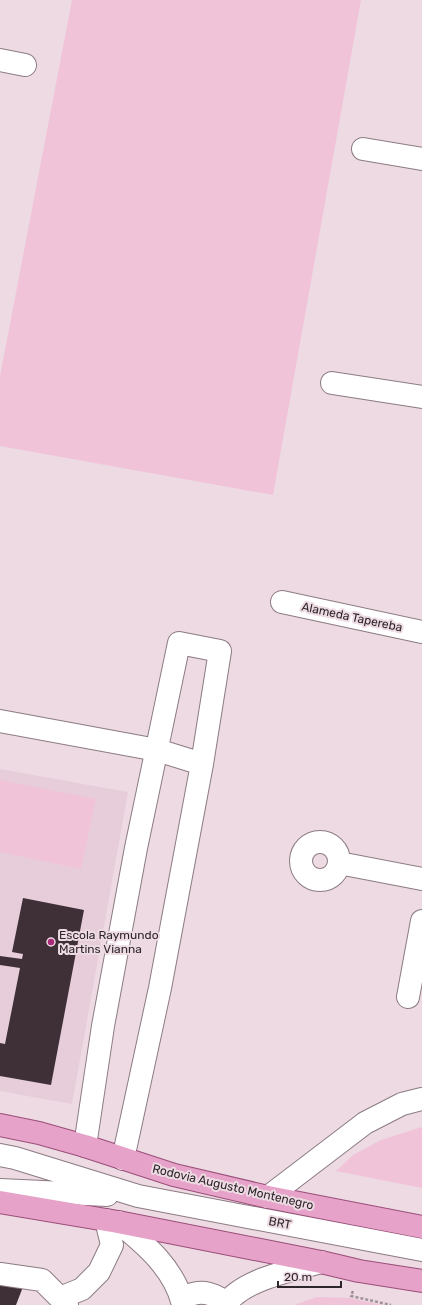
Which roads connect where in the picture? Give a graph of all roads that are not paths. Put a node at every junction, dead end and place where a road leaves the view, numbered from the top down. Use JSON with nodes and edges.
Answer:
{"nodes":[{"id":1,"x":0,"y":60,"type":"edge"},
{"id":2,"x":25,"y":65,"type":"dead end"},
{"id":3,"x":363,"y":149,"type":"dead end"},
{"id":4,"x":422,"y":159,"type":"edge"},
{"id":5,"x":332,"y":383,"type":"dead end"},
{"id":6,"x":422,"y":397,"type":"edge"},
{"id":7,"x":282,"y":602,"type":"dead end"},
{"id":8,"x":422,"y":632,"type":"edge"},
{"id":9,"x":0,"y":721,"type":"edge"},
{"id":10,"x":157,"y":750,"type":"junction"},
{"id":11,"x":202,"y":764,"type":"junction"},
{"id":12,"x":339,"y":863,"type":"dead end"},
{"id":13,"x":422,"y":880,"type":"edge"},
{"id":14,"x":422,"y":921,"type":"edge"},
{"id":15,"x":408,"y":997,"type":"dead end"},
{"id":16,"x":422,"y":1100,"type":"edge"},
{"id":17,"x":0,"y":1125,"type":"edge"},
{"id":18,"x":86,"y":1146,"type":"junction"},
{"id":19,"x":0,"y":1155,"type":"edge"},
{"id":20,"x":124,"y":1159,"type":"junction"},
{"id":21,"x":0,"y":1190,"type":"edge"},
{"id":22,"x":138,"y":1196,"type":"junction"},
{"id":23,"x":268,"y":1197,"type":"junction"},
{"id":24,"x":0,"y":1202,"type":"edge"},
{"id":25,"x":112,"y":1221,"type":"junction"},
{"id":26,"x":422,"y":1227,"type":"edge"},
{"id":27,"x":422,"y":1250,"type":"edge"},
{"id":28,"x":321,"y":1262,"type":"junction"},
{"id":29,"x":0,"y":1274,"type":"edge"},
{"id":30,"x":422,"y":1281,"type":"edge"},
{"id":31,"x":182,"y":1301,"type":"edge"},
{"id":32,"x":65,"y":1303,"type":"edge"},
{"id":33,"x":226,"y":1304,"type":"edge"}],
"edges":[{"from":1,"to":2,"type":"street"},
{"from":3,"to":4,"type":"street"},
{"from":5,"to":6,"type":"street"},
{"from":7,"to":8,"type":"street","name":"Alameda Tapereba"},
{"from":9,"to":10,"type":"street"},
{"from":10,"to":11,"type":"street"},
{"from":10,"to":11,"type":"street"},
{"from":10,"to":18,"type":"street"},
{"from":11,"to":20,"type":"street"},
{"from":12,"to":13,"type":"street"},
{"from":14,"to":15,"type":"street"},
{"from":16,"to":23,"type":"street"},
{"from":17,"to":18,"type":"main road","name":"Rodovia Augusto Montenegro"},
{"from":18,"to":20,"type":"main road","name":"Rodovia Augusto Montenegro"},
{"from":19,"to":22,"type":"street","name":"BRT"},
{"from":20,"to":23,"type":"main road","name":"Rodovia Augusto Montenegro"},
{"from":21,"to":22,"type":"street","name":"BRT"},
{"from":22,"to":27,"type":"street","name":"BRT"},
{"from":23,"to":26,"type":"main road","name":"Rodovia Augusto Montenegro"},
{"from":24,"to":25,"type":"main road"},
{"from":25,"to":28,"type":"main road"},
{"from":25,"to":31,"type":"street"},
{"from":25,"to":32,"type":"street"},
{"from":28,"to":30,"type":"main road"},
{"from":28,"to":33,"type":"street"},
{"from":29,"to":32,"type":"street"},
{"from":31,"to":33,"type":"street"}]}
